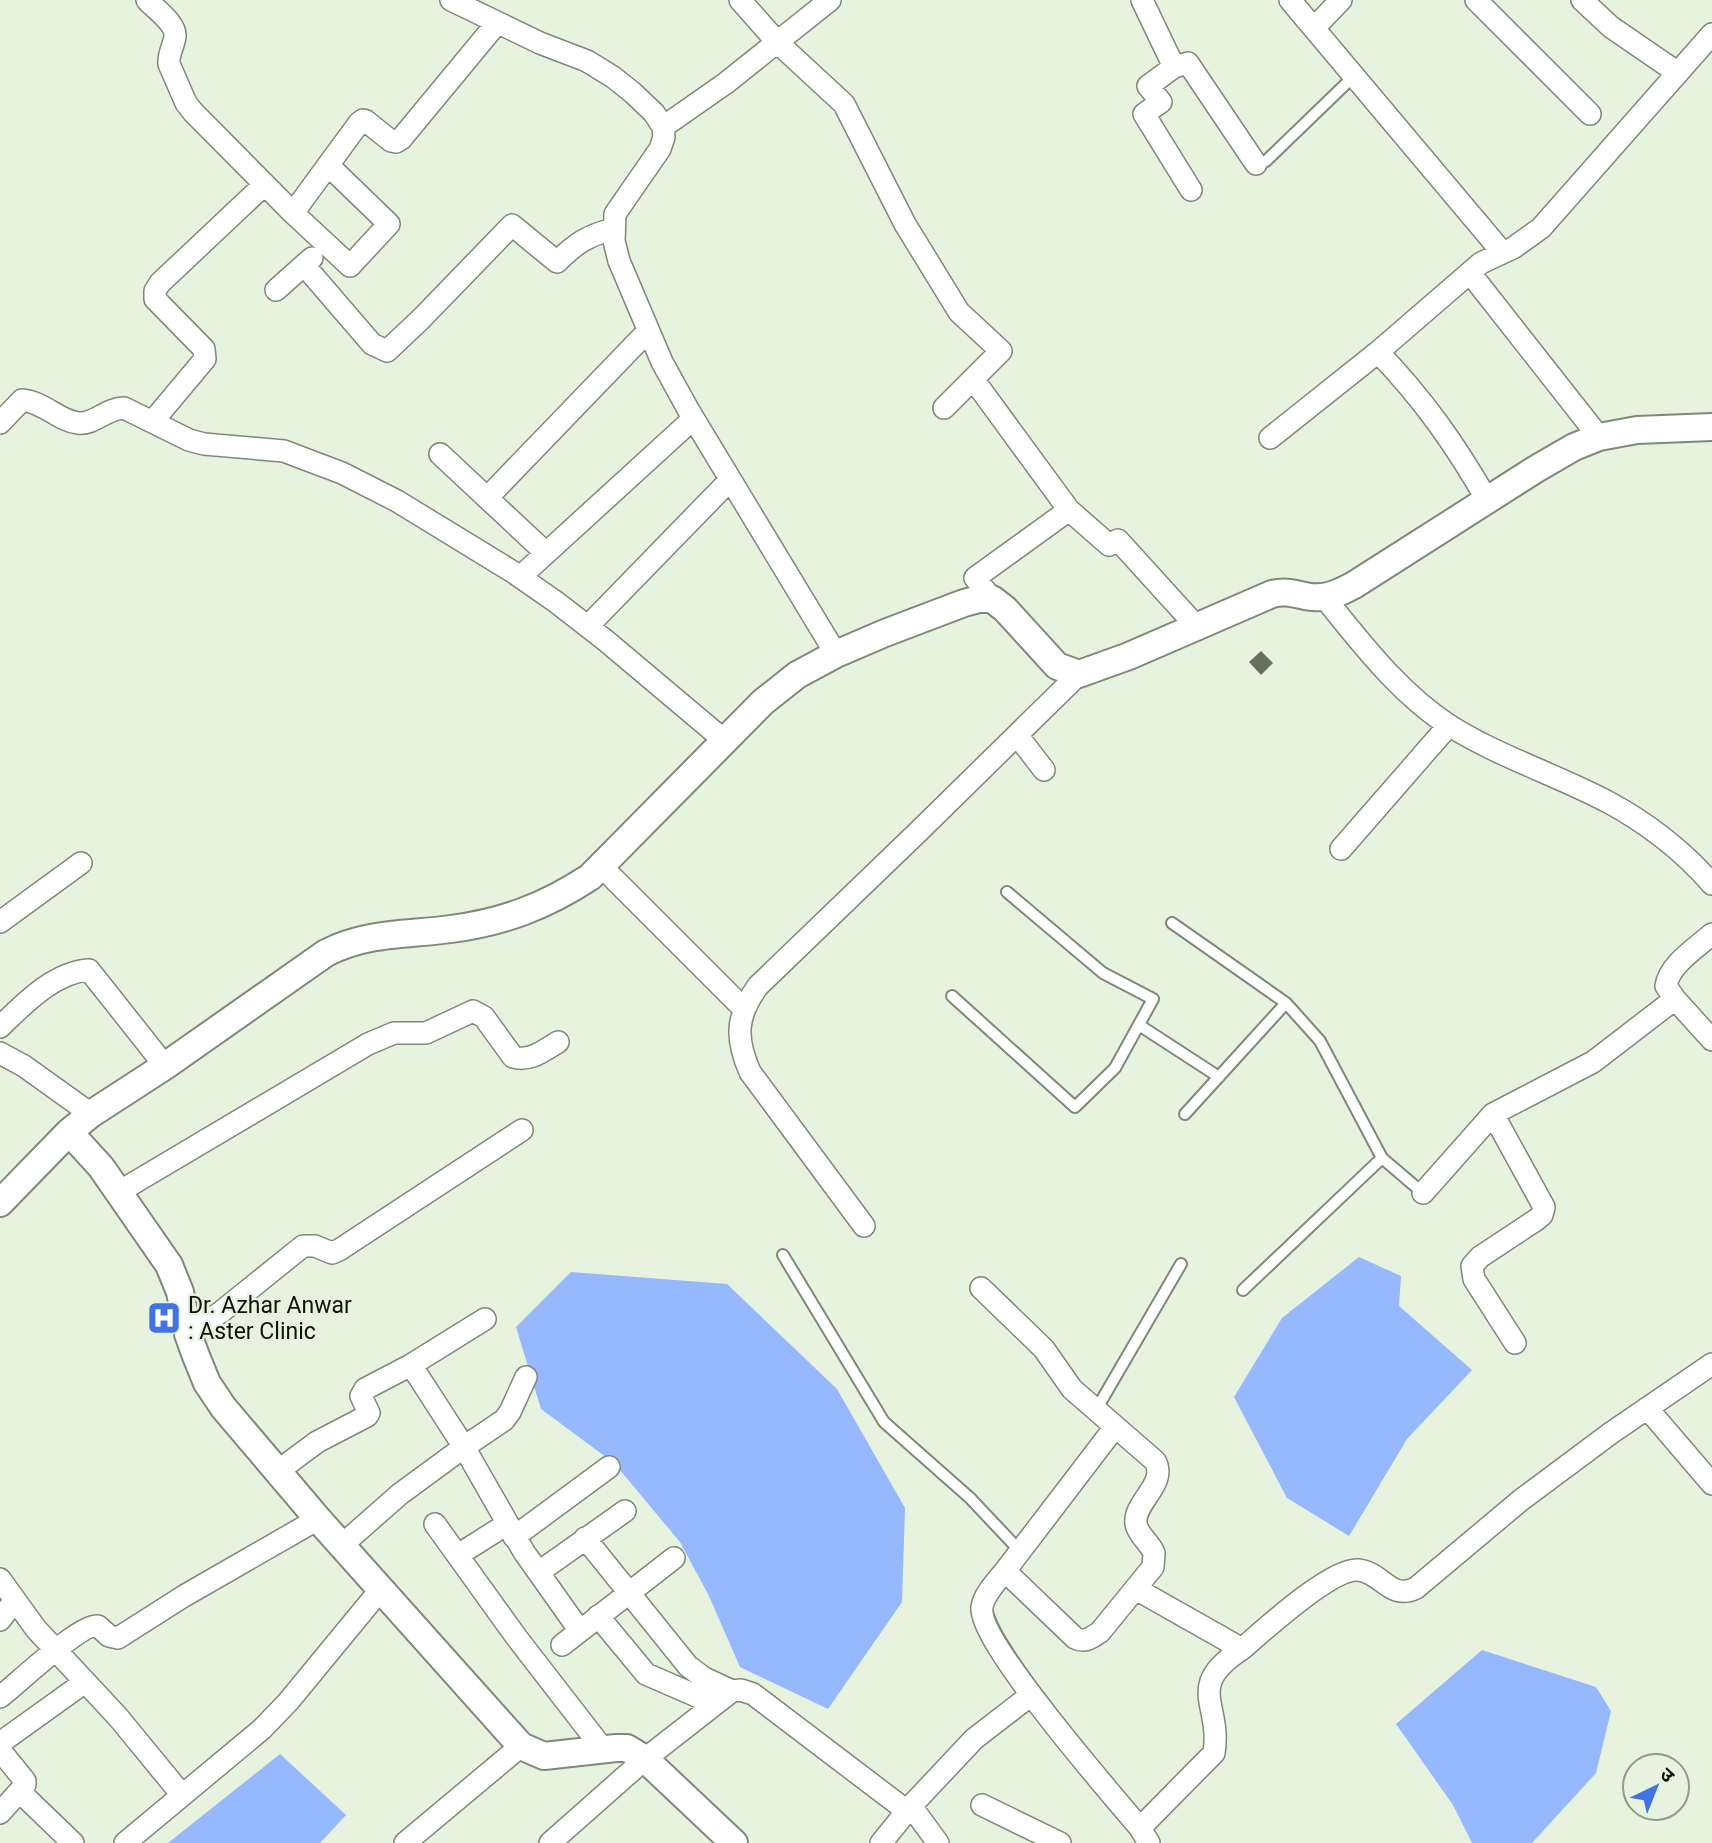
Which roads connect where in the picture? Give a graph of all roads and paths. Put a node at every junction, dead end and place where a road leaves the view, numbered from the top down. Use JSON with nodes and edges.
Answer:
{"nodes":[{"id":1,"x":451,"y":0,"type":"edge"},
{"id":2,"x":740,"y":0,"type":"edge"},
{"id":3,"x":830,"y":0,"type":"edge"},
{"id":4,"x":1142,"y":0,"type":"edge"},
{"id":5,"x":1290,"y":0,"type":"edge"},
{"id":6,"x":1340,"y":0,"type":"edge"},
{"id":7,"x":1476,"y":0,"type":"edge"},
{"id":8,"x":1582,"y":0,"type":"edge"},
{"id":9,"x":152,"y":2,"type":"edge"},
{"id":10,"x":497,"y":23,"type":"junction"},
{"id":11,"x":1314,"y":28,"type":"junction"},
{"id":12,"x":1712,"y":34,"type":"edge"},
{"id":13,"x":778,"y":43,"type":"junction"},
{"id":14,"x":1174,"y":67,"type":"junction"},
{"id":15,"x":1678,"y":74,"type":"junction"},
{"id":16,"x":1354,"y":76,"type":"junction"},
{"id":17,"x":1590,"y":114,"type":"dead end"},
{"id":18,"x":663,"y":127,"type":"junction"},
{"id":19,"x":1256,"y":164,"type":"joint"},
{"id":20,"x":328,"y":165,"type":"junction"},
{"id":21,"x":264,"y":185,"type":"junction"},
{"id":22,"x":1191,"y":190,"type":"dead end"},
{"id":23,"x":293,"y":213,"type":"junction"},
{"id":24,"x":613,"y":229,"type":"junction"},
{"id":25,"x":327,"y":245,"type":"junction"},
{"id":26,"x":1502,"y":252,"type":"junction"},
{"id":27,"x":304,"y":265,"type":"junction"},
{"id":28,"x":1470,"y":273,"type":"junction"},
{"id":29,"x":276,"y":290,"type":"dead end"},
{"id":30,"x":648,"y":331,"type":"junction"},
{"id":31,"x":1378,"y":352,"type":"junction"},
{"id":32,"x":973,"y":379,"type":"junction"},
{"id":33,"x":944,"y":408,"type":"dead end"},
{"id":34,"x":693,"y":419,"type":"junction"},
{"id":35,"x":153,"y":422,"type":"junction"},
{"id":36,"x":0,"y":423,"type":"edge"},
{"id":37,"x":1712,"y":428,"type":"edge"},
{"id":38,"x":1599,"y":437,"type":"junction"},
{"id":39,"x":1270,"y":438,"type":"dead end"},
{"id":40,"x":440,"y":454,"type":"dead end"},
{"id":41,"x":730,"y":480,"type":"junction"},
{"id":42,"x":487,"y":498,"type":"junction"},
{"id":43,"x":1487,"y":500,"type":"junction"},
{"id":44,"x":1069,"y":510,"type":"junction"},
{"id":45,"x":546,"y":553,"type":"junction"},
{"id":46,"x":520,"y":577,"type":"junction"},
{"id":47,"x":1324,"y":597,"type":"junction"},
{"id":48,"x":992,"y":599,"type":"junction"},
{"id":49,"x":588,"y":626,"type":"junction"},
{"id":50,"x":1197,"y":627,"type":"junction"},
{"id":51,"x":836,"y":654,"type":"junction"},
{"id":52,"x":1079,"y":674,"type":"junction"},
{"id":53,"x":1449,"y":725,"type":"junction"},
{"id":54,"x":1017,"y":735,"type":"junction"},
{"id":55,"x":725,"y":741,"type":"junction"},
{"id":56,"x":1044,"y":770,"type":"dead end"},
{"id":57,"x":1341,"y":849,"type":"dead end"},
{"id":58,"x":81,"y":863,"type":"dead end"},
{"id":59,"x":602,"y":867,"type":"junction"},
{"id":60,"x":1712,"y":884,"type":"edge"},
{"id":61,"x":1007,"y":892,"type":"dead end"},
{"id":62,"x":0,"y":922,"type":"edge"},
{"id":63,"x":1172,"y":923,"type":"dead end"},
{"id":64,"x":1712,"y":934,"type":"edge"},
{"id":65,"x":952,"y":996,"type":"dead end"},
{"id":66,"x":1675,"y":999,"type":"junction"},
{"id":67,"x":1286,"y":1003,"type":"junction"},
{"id":68,"x":744,"y":1009,"type":"junction"},
{"id":69,"x":1139,"y":1025,"type":"junction"},
{"id":70,"x":0,"y":1027,"type":"edge"},
{"id":71,"x":1712,"y":1040,"type":"edge"},
{"id":72,"x":558,"y":1042,"type":"dead end"},
{"id":73,"x":0,"y":1053,"type":"edge"},
{"id":74,"x":165,"y":1066,"type":"junction"},
{"id":75,"x":1219,"y":1077,"type":"junction"},
{"id":76,"x":91,"y":1114,"type":"junction"},
{"id":77,"x":1185,"y":1114,"type":"dead end"},
{"id":78,"x":1493,"y":1114,"type":"junction"},
{"id":79,"x":522,"y":1130,"type":"dead end"},
{"id":80,"x":69,"y":1132,"type":"junction"},
{"id":81,"x":1381,"y":1158,"type":"junction"},
{"id":82,"x":117,"y":1193,"type":"junction"},
{"id":83,"x":1423,"y":1193,"type":"joint"},
{"id":84,"x":0,"y":1203,"type":"edge"},
{"id":85,"x":864,"y":1226,"type":"dead end"},
{"id":86,"x":783,"y":1255,"type":"dead end"},
{"id":87,"x":1181,"y":1264,"type":"dead end"},
{"id":88,"x":981,"y":1288,"type":"dead end"},
{"id":89,"x":1243,"y":1290,"type":"dead end"},
{"id":90,"x":485,"y":1319,"type":"dead end"},
{"id":91,"x":188,"y":1335,"type":"junction"},
{"id":92,"x":1515,"y":1343,"type":"dead end"},
{"id":93,"x":1712,"y":1364,"type":"edge"},
{"id":94,"x":411,"y":1365,"type":"junction"},
{"id":95,"x":526,"y":1377,"type":"dead end"},
{"id":96,"x":1647,"y":1408,"type":"junction"},
{"id":97,"x":1096,"y":1410,"type":"junction"},
{"id":98,"x":1115,"y":1427,"type":"junction"},
{"id":99,"x":464,"y":1447,"type":"junction"},
{"id":100,"x":609,"y":1467,"type":"dead end"},
{"id":101,"x":278,"y":1471,"type":"junction"},
{"id":102,"x":1712,"y":1484,"type":"edge"},
{"id":103,"x":625,"y":1511,"type":"dead end"},
{"id":104,"x":318,"y":1519,"type":"junction"},
{"id":105,"x":435,"y":1524,"type":"dead end"},
{"id":106,"x":511,"y":1530,"type":"junction"},
{"id":107,"x":585,"y":1538,"type":"junction"},
{"id":108,"x":342,"y":1545,"type":"junction"},
{"id":109,"x":1020,"y":1551,"type":"junction"},
{"id":110,"x":457,"y":1555,"type":"junction"},
{"id":111,"x":674,"y":1558,"type":"dead end"},
{"id":112,"x":1005,"y":1571,"type":"junction"},
{"id":113,"x":539,"y":1572,"type":"junction"},
{"id":114,"x":0,"y":1579,"type":"edge"},
{"id":115,"x":381,"y":1589,"type":"junction"},
{"id":116,"x":1136,"y":1589,"type":"junction"},
{"id":117,"x":627,"y":1593,"type":"junction"},
{"id":118,"x":15,"y":1600,"type":"junction"},
{"id":119,"x":598,"y":1616,"type":"junction"},
{"id":120,"x":0,"y":1620,"type":"edge"},
{"id":121,"x":580,"y":1631,"type":"junction"},
{"id":122,"x":562,"y":1645,"type":"dead end"},
{"id":123,"x":1242,"y":1649,"type":"junction"},
{"id":124,"x":55,"y":1651,"type":"junction"},
{"id":125,"x":85,"y":1682,"type":"junction"},
{"id":126,"x":732,"y":1691,"type":"junction"},
{"id":127,"x":1031,"y":1695,"type":"junction"},
{"id":128,"x":0,"y":1697,"type":"edge"},
{"id":129,"x":715,"y":1704,"type":"junction"},
{"id":130,"x":0,"y":1743,"type":"edge"},
{"id":131,"x":521,"y":1746,"type":"junction"},
{"id":132,"x":603,"y":1749,"type":"junction"},
{"id":133,"x":0,"y":1750,"type":"edge"},
{"id":134,"x":645,"y":1759,"type":"junction"},
{"id":135,"x":20,"y":1792,"type":"junction"},
{"id":136,"x":182,"y":1795,"type":"junction"},
{"id":137,"x":982,"y":1805,"type":"dead end"},
{"id":138,"x":909,"y":1809,"type":"junction"},
{"id":139,"x":0,"y":1813,"type":"edge"},
{"id":140,"x":1145,"y":1836,"type":"edge"},
{"id":141,"x":725,"y":1840,"type":"edge"},
{"id":142,"x":74,"y":1843,"type":"edge"},
{"id":143,"x":125,"y":1843,"type":"edge"},
{"id":144,"x":405,"y":1843,"type":"edge"},
{"id":145,"x":550,"y":1843,"type":"edge"},
{"id":146,"x":881,"y":1843,"type":"edge"},
{"id":147,"x":938,"y":1843,"type":"edge"},
{"id":148,"x":1059,"y":1843,"type":"edge"}],
"edges":[{"from":1,"to":10,"type":"street"},
{"from":2,"to":13,"type":"street"},
{"from":3,"to":13,"type":"street"},
{"from":4,"to":14,"type":"street"},
{"from":5,"to":11,"type":"street"},
{"from":6,"to":11,"type":"street"},
{"from":7,"to":17,"type":"street"},
{"from":8,"to":15,"type":"street"},
{"from":9,"to":21,"type":"street"},
{"from":10,"to":18,"type":"street"},
{"from":10,"to":20,"type":"street"},
{"from":11,"to":16,"type":"street"},
{"from":12,"to":15,"type":"street"},
{"from":13,"to":18,"type":"street"},
{"from":13,"to":32,"type":"street"},
{"from":14,"to":19,"type":"street"},
{"from":14,"to":22,"type":"street"},
{"from":15,"to":26,"type":"street"},
{"from":16,"to":19,"type":"lane"},
{"from":16,"to":26,"type":"street"},
{"from":18,"to":24,"type":"street"},
{"from":20,"to":23,"type":"street"},
{"from":20,"to":25,"type":"street"},
{"from":21,"to":23,"type":"street"},
{"from":21,"to":35,"type":"street"},
{"from":23,"to":25,"type":"street"},
{"from":24,"to":27,"type":"street"},
{"from":24,"to":30,"type":"street"},
{"from":25,"to":27,"type":"street"},
{"from":26,"to":28,"type":"street"},
{"from":27,"to":29,"type":"street"},
{"from":28,"to":31,"type":"street"},
{"from":28,"to":38,"type":"street"},
{"from":30,"to":34,"type":"street"},
{"from":30,"to":42,"type":"street"},
{"from":31,"to":39,"type":"street"},
{"from":31,"to":43,"type":"street"},
{"from":32,"to":33,"type":"street"},
{"from":32,"to":44,"type":"street"},
{"from":34,"to":41,"type":"street"},
{"from":34,"to":45,"type":"street"},
{"from":35,"to":36,"type":"street"},
{"from":35,"to":46,"type":"street"},
{"from":37,"to":38,"type":"street"},
{"from":38,"to":43,"type":"street"},
{"from":40,"to":42,"type":"street"},
{"from":41,"to":49,"type":"street"},
{"from":41,"to":51,"type":"street"},
{"from":42,"to":45,"type":"street"},
{"from":43,"to":47,"type":"street"},
{"from":44,"to":48,"type":"street"},
{"from":44,"to":50,"type":"street"},
{"from":45,"to":46,"type":"street"},
{"from":46,"to":49,"type":"street"},
{"from":47,"to":50,"type":"street"},
{"from":47,"to":53,"type":"street"},
{"from":48,"to":51,"type":"street"},
{"from":48,"to":52,"type":"street"},
{"from":49,"to":55,"type":"street"},
{"from":50,"to":52,"type":"street"},
{"from":51,"to":55,"type":"street"},
{"from":52,"to":54,"type":"street"},
{"from":53,"to":57,"type":"street"},
{"from":53,"to":60,"type":"street"},
{"from":54,"to":56,"type":"street"},
{"from":54,"to":68,"type":"street"},
{"from":55,"to":59,"type":"street"},
{"from":58,"to":62,"type":"street"},
{"from":59,"to":68,"type":"street"},
{"from":59,"to":74,"type":"street"},
{"from":61,"to":69,"type":"lane"},
{"from":63,"to":67,"type":"lane"},
{"from":64,"to":66,"type":"street"},
{"from":65,"to":69,"type":"lane"},
{"from":66,"to":71,"type":"street"},
{"from":66,"to":78,"type":"street"},
{"from":67,"to":75,"type":"lane"},
{"from":67,"to":81,"type":"lane"},
{"from":68,"to":85,"type":"street"},
{"from":69,"to":75,"type":"lane"},
{"from":70,"to":74,"type":"street"},
{"from":72,"to":82,"type":"street"},
{"from":73,"to":76,"type":"street"},
{"from":74,"to":76,"type":"street"},
{"from":75,"to":77,"type":"lane"},
{"from":76,"to":80,"type":"street"},
{"from":78,"to":83,"type":"street"},
{"from":78,"to":92,"type":"street"},
{"from":79,"to":91,"type":"street"},
{"from":80,"to":82,"type":"street"},
{"from":80,"to":84,"type":"street"},
{"from":81,"to":83,"type":"lane"},
{"from":81,"to":89,"type":"lane"},
{"from":82,"to":91,"type":"street"},
{"from":86,"to":109,"type":"lane"},
{"from":87,"to":97,"type":"lane"},
{"from":88,"to":97,"type":"street"},
{"from":90,"to":94,"type":"street"},
{"from":91,"to":101,"type":"street"},
{"from":93,"to":96,"type":"street"},
{"from":94,"to":99,"type":"street"},
{"from":94,"to":101,"type":"street"},
{"from":95,"to":99,"type":"street"},
{"from":96,"to":102,"type":"street"},
{"from":96,"to":123,"type":"street"},
{"from":97,"to":98,"type":"street"},
{"from":98,"to":109,"type":"street"},
{"from":98,"to":116,"type":"street"},
{"from":99,"to":106,"type":"street"},
{"from":99,"to":108,"type":"street"},
{"from":100,"to":106,"type":"street"},
{"from":101,"to":104,"type":"street"},
{"from":103,"to":107,"type":"street"},
{"from":104,"to":108,"type":"street"},
{"from":104,"to":124,"type":"street"},
{"from":105,"to":110,"type":"street"},
{"from":106,"to":110,"type":"street"},
{"from":106,"to":113,"type":"street"},
{"from":107,"to":113,"type":"street"},
{"from":107,"to":117,"type":"street"},
{"from":108,"to":115,"type":"street"},
{"from":109,"to":112,"type":"street"},
{"from":110,"to":132,"type":"street"},
{"from":111,"to":117,"type":"street"},
{"from":112,"to":116,"type":"street"},
{"from":112,"to":127,"type":"street"},
{"from":113,"to":121,"type":"street"},
{"from":114,"to":118,"type":"street"},
{"from":115,"to":131,"type":"street"},
{"from":115,"to":136,"type":"street"},
{"from":116,"to":123,"type":"street"},
{"from":117,"to":119,"type":"street"},
{"from":117,"to":126,"type":"street"},
{"from":118,"to":120,"type":"street"},
{"from":118,"to":124,"type":"street"},
{"from":119,"to":121,"type":"street"},
{"from":119,"to":129,"type":"street"},
{"from":121,"to":122,"type":"street"},
{"from":123,"to":140,"type":"street"},
{"from":124,"to":125,"type":"street"},
{"from":124,"to":128,"type":"street"},
{"from":125,"to":130,"type":"street"},
{"from":125,"to":136,"type":"street"},
{"from":126,"to":129,"type":"street"},
{"from":126,"to":138,"type":"street"},
{"from":127,"to":138,"type":"street"},
{"from":127,"to":140,"type":"street"},
{"from":129,"to":134,"type":"street"},
{"from":131,"to":132,"type":"street"},
{"from":131,"to":144,"type":"street"},
{"from":132,"to":134,"type":"street"},
{"from":133,"to":135,"type":"street"},
{"from":134,"to":141,"type":"street"},
{"from":134,"to":145,"type":"street"},
{"from":135,"to":139,"type":"street"},
{"from":135,"to":142,"type":"street"},
{"from":136,"to":143,"type":"street"},
{"from":137,"to":148,"type":"street"},
{"from":138,"to":146,"type":"street"},
{"from":138,"to":147,"type":"street"}]}
